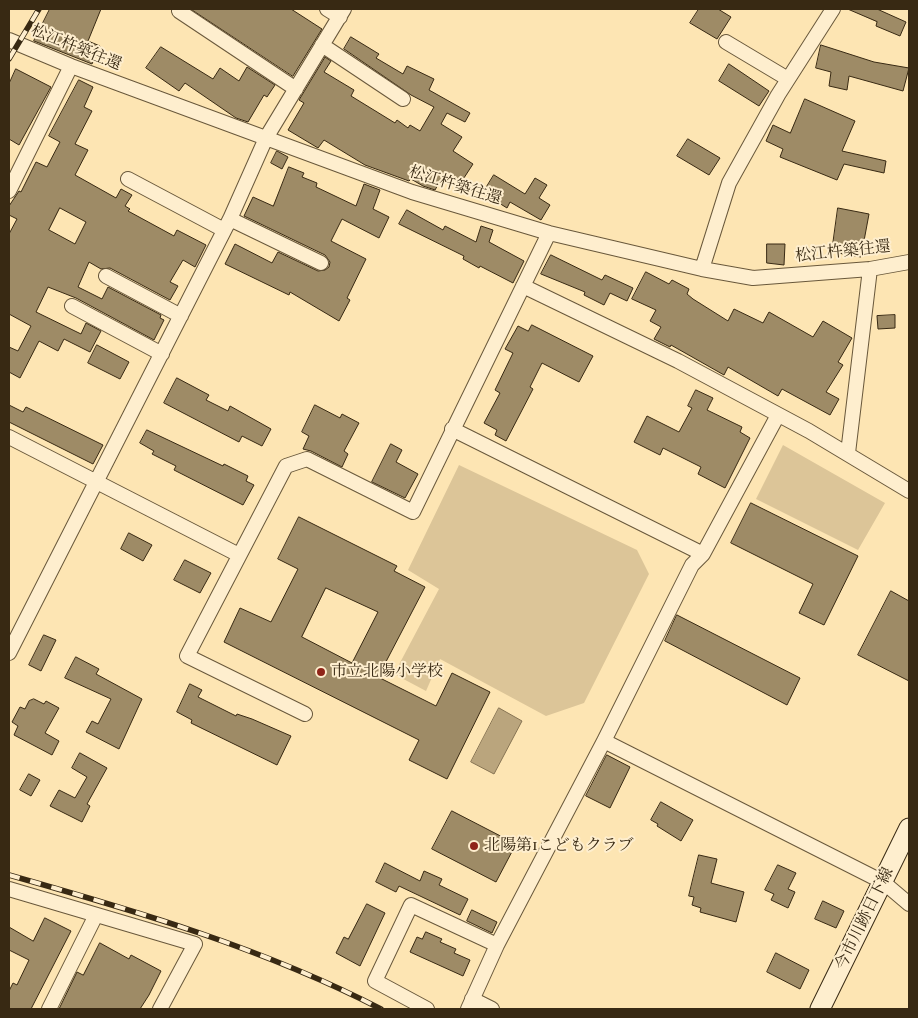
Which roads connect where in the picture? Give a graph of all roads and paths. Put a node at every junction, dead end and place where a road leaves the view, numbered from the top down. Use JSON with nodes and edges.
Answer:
{"nodes":[{"id":1,"x":327,"y":9,"type":"edge"},
{"id":2,"x":832,"y":9,"type":"edge"},
{"id":3,"x":179,"y":11,"type":"dead end"},
{"id":4,"x":342,"y":13,"type":"edge"},
{"id":5,"x":9,"y":40,"type":"edge"},
{"id":6,"x":726,"y":42,"type":"dead end"},
{"id":7,"x":322,"y":46,"type":"junction"},
{"id":8,"x":71,"y":66,"type":"junction"},
{"id":9,"x":788,"y":80,"type":"junction"},
{"id":10,"x":296,"y":89,"type":"junction"},
{"id":11,"x":403,"y":99,"type":"dead end"},
{"id":12,"x":266,"y":138,"type":"junction"},
{"id":13,"x":128,"y":179,"type":"dead end"},
{"id":14,"x":9,"y":191,"type":"edge"},
{"id":15,"x":227,"y":225,"type":"junction"},
{"id":16,"x":549,"y":233,"type":"junction"},
{"id":17,"x":909,"y":262,"type":"edge"},
{"id":18,"x":321,"y":263,"type":"dead end"},
{"id":19,"x":702,"y":269,"type":"junction"},
{"id":20,"x":870,"y":269,"type":"junction"},
{"id":21,"x":106,"y":276,"type":"dead end"},
{"id":22,"x":523,"y":286,"type":"junction"},
{"id":23,"x":72,"y":306,"type":"dead end"},
{"id":24,"x":181,"y":316,"type":"junction"},
{"id":25,"x":162,"y":354,"type":"junction"},
{"id":26,"x":778,"y":415,"type":"junction"},
{"id":27,"x":452,"y":429,"type":"junction"},
{"id":28,"x":9,"y":437,"type":"edge"},
{"id":29,"x":848,"y":453,"type":"junction"},
{"id":30,"x":97,"y":481,"type":"junction"},
{"id":31,"x":909,"y":491,"type":"edge"},
{"id":32,"x":703,"y":554,"type":"junction"},
{"id":33,"x":239,"y":555,"type":"junction"},
{"id":34,"x":9,"y":653,"type":"edge"},
{"id":35,"x":305,"y":714,"type":"dead end"},
{"id":36,"x":604,"y":741,"type":"junction"},
{"id":37,"x":909,"y":828,"type":"edge"},
{"id":38,"x":883,"y":882,"type":"junction"},
{"id":39,"x":9,"y":889,"type":"edge"},
{"id":40,"x":909,"y":904,"type":"edge"},
{"id":41,"x":96,"y":914,"type":"junction"},
{"id":42,"x":497,"y":945,"type":"junction"},
{"id":43,"x":470,"y":1004,"type":"edge"},
{"id":44,"x":50,"y":1009,"type":"edge"},
{"id":45,"x":160,"y":1009,"type":"edge"},
{"id":46,"x":427,"y":1009,"type":"edge"},
{"id":47,"x":492,"y":1009,"type":"edge"},
{"id":48,"x":820,"y":1009,"type":"edge"}],
"edges":[{"from":1,"to":4,"type":"street"},
{"from":2,"to":9,"type":"street"},
{"from":3,"to":10,"type":"street"},
{"from":4,"to":7,"type":"street"},
{"from":5,"to":8,"type":"street","name":"松江杵築往還"},
{"from":6,"to":9,"type":"street"},
{"from":7,"to":10,"type":"street"},
{"from":7,"to":11,"type":"street"},
{"from":8,"to":12,"type":"street","name":"松江杵築往還"},
{"from":8,"to":14,"type":"street"},
{"from":9,"to":19,"type":"street"},
{"from":10,"to":12,"type":"street"},
{"from":12,"to":15,"type":"street"},
{"from":12,"to":16,"type":"street","name":"松江杵築往還"},
{"from":13,"to":15,"type":"street"},
{"from":15,"to":18,"type":"street"},
{"from":15,"to":24,"type":"street"},
{"from":16,"to":19,"type":"street","name":"松江杵築往還"},
{"from":16,"to":22,"type":"street"},
{"from":17,"to":20,"type":"street","name":"松江杵築往還"},
{"from":19,"to":20,"type":"street","name":"松江杵築往還"},
{"from":20,"to":29,"type":"street"},
{"from":21,"to":24,"type":"street"},
{"from":22,"to":26,"type":"street"},
{"from":22,"to":27,"type":"street"},
{"from":23,"to":25,"type":"street"},
{"from":24,"to":25,"type":"street"},
{"from":25,"to":30,"type":"street"},
{"from":26,"to":29,"type":"street"},
{"from":26,"to":32,"type":"street"},
{"from":27,"to":32,"type":"street"},
{"from":27,"to":33,"type":"street"},
{"from":28,"to":30,"type":"street"},
{"from":29,"to":31,"type":"street"},
{"from":30,"to":33,"type":"street"},
{"from":30,"to":34,"type":"street"},
{"from":32,"to":36,"type":"street"},
{"from":33,"to":35,"type":"street"},
{"from":36,"to":38,"type":"street"},
{"from":36,"to":42,"type":"street"},
{"from":37,"to":38,"type":"street","name":"今市川跡日下線"},
{"from":38,"to":40,"type":"street"},
{"from":38,"to":48,"type":"street","name":"今市川跡日下線"},
{"from":39,"to":41,"type":"street"},
{"from":41,"to":44,"type":"street"},
{"from":41,"to":45,"type":"street"},
{"from":42,"to":43,"type":"street"},
{"from":42,"to":46,"type":"street"},
{"from":43,"to":47,"type":"street"}]}
